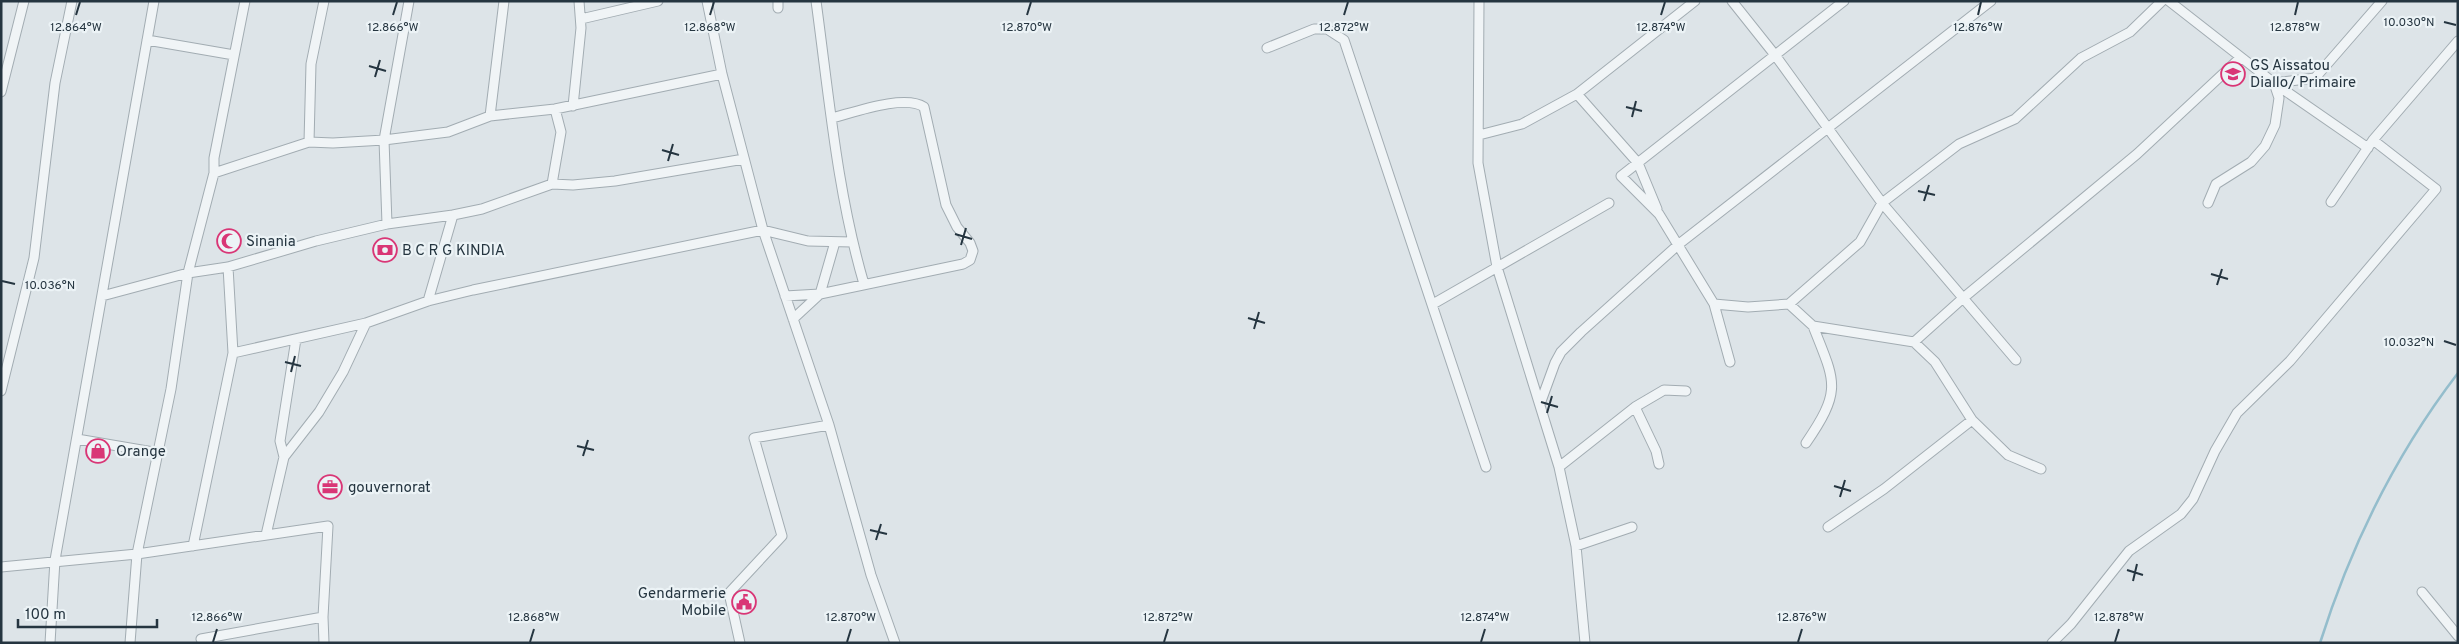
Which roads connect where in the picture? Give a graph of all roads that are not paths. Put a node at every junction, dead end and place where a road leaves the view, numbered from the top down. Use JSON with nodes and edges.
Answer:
{"nodes":[{"id":1,"x":24,"y":1,"type":"edge"},
{"id":2,"x":72,"y":1,"type":"edge"},
{"id":3,"x":154,"y":1,"type":"edge"},
{"id":4,"x":245,"y":1,"type":"edge"},
{"id":5,"x":324,"y":1,"type":"edge"},
{"id":6,"x":408,"y":1,"type":"edge"},
{"id":7,"x":504,"y":1,"type":"edge"},
{"id":8,"x":579,"y":1,"type":"edge"},
{"id":9,"x":658,"y":1,"type":"edge"},
{"id":10,"x":707,"y":1,"type":"edge"},
{"id":11,"x":816,"y":1,"type":"edge"},
{"id":12,"x":1479,"y":1,"type":"edge"},
{"id":13,"x":1695,"y":1,"type":"edge"},
{"id":14,"x":1732,"y":1,"type":"edge"},
{"id":15,"x":1844,"y":1,"type":"edge"},
{"id":16,"x":1992,"y":1,"type":"edge"},
{"id":17,"x":2162,"y":1,"type":"edge"},
{"id":18,"x":2169,"y":1,"type":"edge"},
{"id":19,"x":2382,"y":1,"type":"edge"},
{"id":20,"x":581,"y":19,"type":"junction"},
{"id":21,"x":147,"y":40,"type":"junction"},
{"id":22,"x":2458,"y":41,"type":"edge"},
{"id":23,"x":1267,"y":48,"type":"dead end"},
{"id":24,"x":234,"y":55,"type":"junction"},
{"id":25,"x":1774,"y":55,"type":"junction"},
{"id":26,"x":2240,"y":58,"type":"junction"},
{"id":27,"x":722,"y":74,"type":"junction"},
{"id":28,"x":2274,"y":83,"type":"junction"},
{"id":29,"x":1,"y":92,"type":"edge"},
{"id":30,"x":1577,"y":94,"type":"junction"},
{"id":31,"x":573,"y":106,"type":"junction"},
{"id":32,"x":555,"y":109,"type":"junction"},
{"id":33,"x":490,"y":116,"type":"junction"},
{"id":34,"x":832,"y":118,"type":"junction"},
{"id":35,"x":1826,"y":129,"type":"junction"},
{"id":36,"x":1479,"y":135,"type":"junction"},
{"id":37,"x":384,"y":140,"type":"junction"},
{"id":38,"x":309,"y":142,"type":"junction"},
{"id":39,"x":2370,"y":144,"type":"junction"},
{"id":40,"x":744,"y":159,"type":"junction"},
{"id":41,"x":1638,"y":163,"type":"junction"},
{"id":42,"x":214,"y":173,"type":"junction"},
{"id":43,"x":552,"y":184,"type":"junction"},
{"id":44,"x":2331,"y":202,"type":"dead end"},
{"id":45,"x":1609,"y":203,"type":"dead end"},
{"id":46,"x":2208,"y":203,"type":"dead end"},
{"id":47,"x":1882,"y":204,"type":"junction"},
{"id":48,"x":1659,"y":214,"type":"junction"},
{"id":49,"x":453,"y":215,"type":"junction"},
{"id":50,"x":387,"y":224,"type":"junction"},
{"id":51,"x":763,"y":230,"type":"junction"},
{"id":52,"x":835,"y":242,"type":"junction"},
{"id":53,"x":852,"y":242,"type":"junction"},
{"id":54,"x":1679,"y":244,"type":"junction"},
{"id":55,"x":228,"y":267,"type":"junction"},
{"id":56,"x":1496,"y":267,"type":"junction"},
{"id":57,"x":188,"y":273,"type":"junction"},
{"id":58,"x":864,"y":284,"type":"junction"},
{"id":59,"x":820,"y":294,"type":"junction"},
{"id":60,"x":102,"y":296,"type":"junction"},
{"id":61,"x":785,"y":296,"type":"junction"},
{"id":62,"x":1962,"y":299,"type":"junction"},
{"id":63,"x":428,"y":301,"type":"junction"},
{"id":64,"x":1433,"y":304,"type":"junction"},
{"id":65,"x":1714,"y":304,"type":"junction"},
{"id":66,"x":1789,"y":304,"type":"junction"},
{"id":67,"x":794,"y":319,"type":"junction"},
{"id":68,"x":366,"y":323,"type":"junction"},
{"id":69,"x":1813,"y":326,"type":"junction"},
{"id":70,"x":296,"y":339,"type":"junction"},
{"id":71,"x":1914,"y":342,"type":"junction"},
{"id":72,"x":234,"y":353,"type":"junction"},
{"id":73,"x":2016,"y":360,"type":"dead end"},
{"id":74,"x":1730,"y":362,"type":"dead end"},
{"id":75,"x":1,"y":391,"type":"edge"},
{"id":76,"x":1686,"y":391,"type":"dead end"},
{"id":77,"x":1540,"y":404,"type":"junction"},
{"id":78,"x":1635,"y":407,"type":"junction"},
{"id":79,"x":1972,"y":420,"type":"junction"},
{"id":80,"x":829,"y":425,"type":"junction"},
{"id":81,"x":77,"y":439,"type":"junction"},
{"id":82,"x":1806,"y":443,"type":"dead end"},
{"id":83,"x":158,"y":453,"type":"junction"},
{"id":84,"x":284,"y":457,"type":"junction"},
{"id":85,"x":1660,"y":464,"type":"dead end"},
{"id":86,"x":1486,"y":467,"type":"dead end"},
{"id":87,"x":1559,"y":467,"type":"junction"},
{"id":88,"x":2041,"y":469,"type":"dead end"},
{"id":89,"x":1632,"y":527,"type":"dead end"},
{"id":90,"x":1828,"y":527,"type":"dead end"},
{"id":91,"x":266,"y":535,"type":"junction"},
{"id":92,"x":193,"y":546,"type":"junction"},
{"id":93,"x":1576,"y":546,"type":"junction"},
{"id":94,"x":137,"y":554,"type":"junction"},
{"id":95,"x":55,"y":560,"type":"junction"},
{"id":96,"x":1,"y":567,"type":"edge"},
{"id":97,"x":2422,"y":592,"type":"dead end"},
{"id":98,"x":323,"y":617,"type":"junction"},
{"id":99,"x":2458,"y":636,"type":"edge"},
{"id":100,"x":201,"y":639,"type":"dead end"},
{"id":101,"x":50,"y":643,"type":"edge"},
{"id":102,"x":130,"y":643,"type":"edge"},
{"id":103,"x":324,"y":643,"type":"edge"},
{"id":104,"x":740,"y":643,"type":"edge"},
{"id":105,"x":895,"y":643,"type":"edge"},
{"id":106,"x":1584,"y":643,"type":"edge"},
{"id":107,"x":2052,"y":643,"type":"edge"}],
"edges":[{"from":1,"to":29,"type":"street"},
{"from":2,"to":75,"type":"street"},
{"from":3,"to":21,"type":"street"},
{"from":4,"to":24,"type":"street"},
{"from":5,"to":38,"type":"street"},
{"from":6,"to":37,"type":"street"},
{"from":7,"to":33,"type":"street"},
{"from":8,"to":20,"type":"street"},
{"from":9,"to":20,"type":"street"},
{"from":10,"to":27,"type":"street"},
{"from":11,"to":34,"type":"street"},
{"from":12,"to":36,"type":"street"},
{"from":13,"to":30,"type":"street"},
{"from":14,"to":25,"type":"street"},
{"from":15,"to":25,"type":"street"},
{"from":16,"to":35,"type":"street"},
{"from":17,"to":47,"type":"street"},
{"from":18,"to":26,"type":"street"},
{"from":19,"to":28,"type":"street"},
{"from":20,"to":31,"type":"street"},
{"from":21,"to":24,"type":"street"},
{"from":21,"to":60,"type":"street"},
{"from":22,"to":39,"type":"street"},
{"from":23,"to":64,"type":"street"},
{"from":24,"to":42,"type":"street"},
{"from":25,"to":35,"type":"street"},
{"from":25,"to":41,"type":"street"},
{"from":26,"to":28,"type":"street"},
{"from":26,"to":62,"type":"street"},
{"from":27,"to":31,"type":"street"},
{"from":27,"to":40,"type":"street"},
{"from":28,"to":39,"type":"street"},
{"from":28,"to":46,"type":"street"},
{"from":30,"to":36,"type":"street"},
{"from":30,"to":41,"type":"street"},
{"from":31,"to":32,"type":"street"},
{"from":32,"to":33,"type":"street"},
{"from":32,"to":43,"type":"street"},
{"from":33,"to":37,"type":"street"},
{"from":34,"to":53,"type":"street"},
{"from":34,"to":58,"type":"street"},
{"from":35,"to":47,"type":"street"},
{"from":35,"to":54,"type":"street"},
{"from":36,"to":56,"type":"street"},
{"from":37,"to":38,"type":"street"},
{"from":37,"to":50,"type":"street"},
{"from":38,"to":42,"type":"street"},
{"from":39,"to":44,"type":"street"},
{"from":39,"to":107,"type":"street"},
{"from":40,"to":43,"type":"street"},
{"from":40,"to":51,"type":"street"},
{"from":41,"to":48,"type":"street"},
{"from":41,"to":48,"type":"street"},
{"from":42,"to":57,"type":"street"},
{"from":43,"to":49,"type":"street"},
{"from":45,"to":56,"type":"street"},
{"from":47,"to":62,"type":"street"},
{"from":47,"to":66,"type":"street"},
{"from":48,"to":54,"type":"street"},
{"from":49,"to":50,"type":"street"},
{"from":49,"to":63,"type":"street"},
{"from":50,"to":55,"type":"street"},
{"from":51,"to":52,"type":"street"},
{"from":51,"to":61,"type":"street"},
{"from":51,"to":63,"type":"street"},
{"from":52,"to":53,"type":"street"},
{"from":52,"to":59,"type":"street"},
{"from":53,"to":58,"type":"street"},
{"from":54,"to":65,"type":"street"},
{"from":54,"to":77,"type":"street"},
{"from":55,"to":57,"type":"street"},
{"from":55,"to":72,"type":"street"},
{"from":56,"to":64,"type":"street"},
{"from":56,"to":77,"type":"street"},
{"from":57,"to":60,"type":"street"},
{"from":57,"to":83,"type":"street"},
{"from":58,"to":59,"type":"street"},
{"from":59,"to":61,"type":"street"},
{"from":59,"to":67,"type":"street"},
{"from":60,"to":81,"type":"street"},
{"from":61,"to":67,"type":"street"},
{"from":62,"to":71,"type":"street"},
{"from":62,"to":73,"type":"street"},
{"from":63,"to":68,"type":"street"},
{"from":64,"to":86,"type":"street"},
{"from":65,"to":66,"type":"street"},
{"from":65,"to":74,"type":"street"},
{"from":66,"to":69,"type":"street"},
{"from":67,"to":80,"type":"street"},
{"from":68,"to":70,"type":"street"},
{"from":68,"to":84,"type":"street"},
{"from":69,"to":71,"type":"street"},
{"from":69,"to":82,"type":"street"},
{"from":70,"to":72,"type":"street"},
{"from":70,"to":84,"type":"street"},
{"from":71,"to":79,"type":"street"},
{"from":72,"to":92,"type":"street"},
{"from":76,"to":78,"type":"street"},
{"from":77,"to":87,"type":"street"},
{"from":78,"to":85,"type":"street"},
{"from":78,"to":87,"type":"street"},
{"from":79,"to":88,"type":"street"},
{"from":79,"to":90,"type":"street"},
{"from":80,"to":104,"type":"street"},
{"from":80,"to":105,"type":"street"},
{"from":81,"to":83,"type":"street"},
{"from":81,"to":95,"type":"street"},
{"from":83,"to":94,"type":"street"},
{"from":84,"to":91,"type":"street"},
{"from":87,"to":93,"type":"street"},
{"from":89,"to":93,"type":"street"},
{"from":91,"to":92,"type":"street"},
{"from":91,"to":98,"type":"street"},
{"from":92,"to":94,"type":"street"},
{"from":93,"to":106,"type":"street"},
{"from":94,"to":95,"type":"street"},
{"from":94,"to":102,"type":"street"},
{"from":95,"to":96,"type":"street"},
{"from":95,"to":101,"type":"street"},
{"from":97,"to":99,"type":"street"},
{"from":98,"to":100,"type":"street"},
{"from":98,"to":103,"type":"street"}]}
